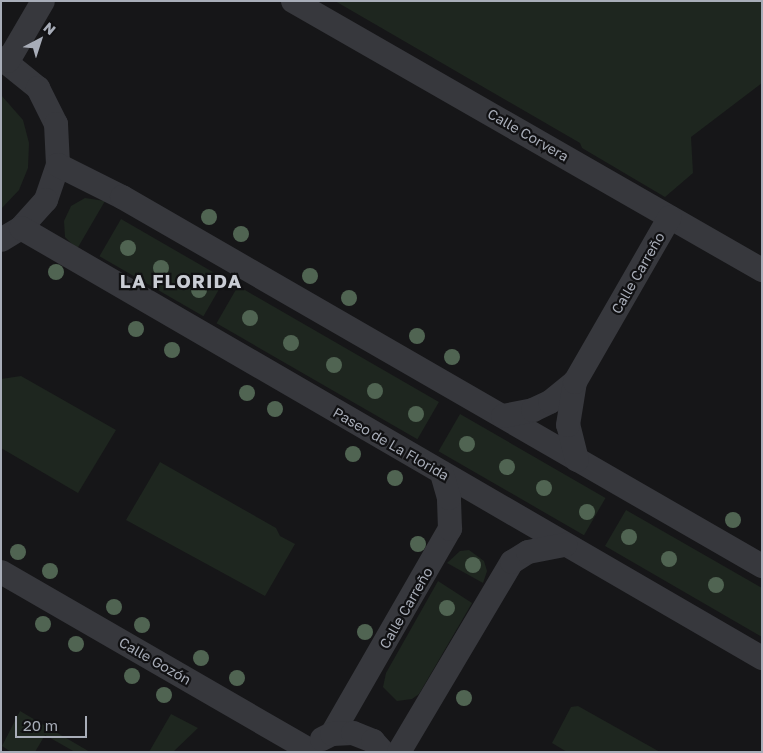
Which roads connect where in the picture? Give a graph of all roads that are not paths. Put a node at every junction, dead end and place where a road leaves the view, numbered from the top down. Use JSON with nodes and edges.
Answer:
{"nodes":[{"id":1,"x":43,"y":1,"type":"edge"},
{"id":2,"x":293,"y":1,"type":"edge"},
{"id":3,"x":5,"y":60,"type":"edge"},
{"id":4,"x":58,"y":165,"type":"junction"},
{"id":5,"x":670,"y":217,"type":"junction"},
{"id":6,"x":11,"y":234,"type":"edge"},
{"id":7,"x":762,"y":270,"type":"edge"},
{"id":8,"x":575,"y":382,"type":"junction"},
{"id":9,"x":503,"y":416,"type":"junction"},
{"id":10,"x":577,"y":460,"type":"junction"},
{"id":11,"x":442,"y":474,"type":"junction"},
{"id":12,"x":565,"y":545,"type":"junction"},
{"id":13,"x":762,"y":566,"type":"edge"},
{"id":14,"x":1,"y":572,"type":"edge"},
{"id":15,"x":762,"y":658,"type":"edge"},
{"id":16,"x":332,"y":734,"type":"junction"},
{"id":17,"x":308,"y":751,"type":"edge"},
{"id":18,"x":383,"y":752,"type":"edge"},
{"id":19,"x":399,"y":752,"type":"edge"}],
"edges":[{"from":1,"to":3,"type":"street"},
{"from":2,"to":5,"type":"street","name":"Calle Corvera"},
{"from":3,"to":4,"type":"street"},
{"from":4,"to":6,"type":"street"},
{"from":4,"to":9,"type":"street"},
{"from":5,"to":7,"type":"street","name":"Calle Corvera"},
{"from":5,"to":8,"type":"street","name":"Calle Carreño"},
{"from":6,"to":11,"type":"street","name":"Paseo de La Florida"},
{"from":8,"to":9,"type":"street"},
{"from":8,"to":10,"type":"street"},
{"from":9,"to":10,"type":"street"},
{"from":10,"to":13,"type":"street"},
{"from":11,"to":12,"type":"street","name":"Paseo de La Florida"},
{"from":11,"to":16,"type":"street","name":"Calle Carreño"},
{"from":12,"to":15,"type":"street","name":"Paseo de La Florida"},
{"from":12,"to":19,"type":"street"},
{"from":14,"to":17,"type":"street","name":"Calle Gozón"},
{"from":16,"to":17,"type":"street"},
{"from":16,"to":18,"type":"street"}]}
